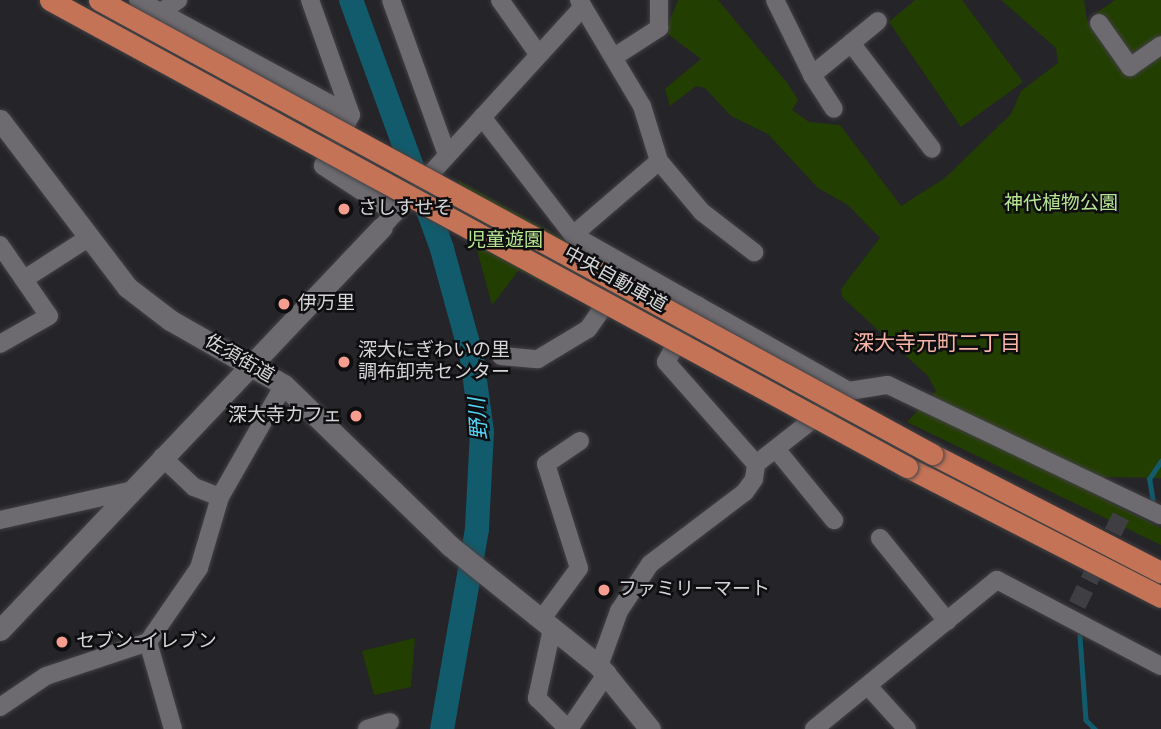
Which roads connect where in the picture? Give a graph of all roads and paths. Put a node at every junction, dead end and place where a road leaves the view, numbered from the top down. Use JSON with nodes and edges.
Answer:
{"nodes":[{"id":1,"x":50,"y":0,"type":"edge"},
{"id":2,"x":99,"y":0,"type":"edge"},
{"id":3,"x":138,"y":0,"type":"edge"},
{"id":4,"x":178,"y":0,"type":"edge"},
{"id":5,"x":310,"y":0,"type":"edge"},
{"id":6,"x":391,"y":0,"type":"edge"},
{"id":7,"x":500,"y":0,"type":"edge"},
{"id":8,"x":659,"y":0,"type":"edge"},
{"id":9,"x":775,"y":0,"type":"edge"},
{"id":10,"x":581,"y":3,"type":"edge"},
{"id":11,"x":161,"y":12,"type":"junction"},
{"id":12,"x":878,"y":21,"type":"dead end"},
{"id":13,"x":1099,"y":23,"type":"dead end"},
{"id":14,"x":851,"y":43,"type":"junction"},
{"id":15,"x":1161,"y":45,"type":"edge"},
{"id":16,"x":539,"y":55,"type":"junction"},
{"id":17,"x":614,"y":57,"type":"junction"},
{"id":18,"x":812,"y":75,"type":"junction"},
{"id":19,"x":834,"y":110,"type":"dead end"},
{"id":20,"x":351,"y":115,"type":"junction"},
{"id":21,"x":482,"y":117,"type":"junction"},
{"id":22,"x":0,"y":120,"type":"edge"},
{"id":23,"x":932,"y":149,"type":"dead end"},
{"id":24,"x":659,"y":161,"type":"junction"},
{"id":25,"x":442,"y":162,"type":"junction"},
{"id":26,"x":394,"y":213,"type":"junction"},
{"id":27,"x":573,"y":235,"type":"junction"},
{"id":28,"x":88,"y":238,"type":"junction"},
{"id":29,"x":754,"y":252,"type":"dead end"},
{"id":30,"x":3,"y":253,"type":"edge"},
{"id":31,"x":630,"y":267,"type":"junction"},
{"id":32,"x":26,"y":278,"type":"junction"},
{"id":33,"x":698,"y":305,"type":"junction"},
{"id":34,"x":0,"y":344,"type":"edge"},
{"id":35,"x":500,"y":356,"type":"dead end"},
{"id":36,"x":248,"y":363,"type":"junction"},
{"id":37,"x":284,"y":385,"type":"junction"},
{"id":38,"x":849,"y":391,"type":"junction"},
{"id":39,"x":580,"y":441,"type":"dead end"},
{"id":40,"x":776,"y":449,"type":"junction"},
{"id":41,"x":162,"y":457,"type":"junction"},
{"id":42,"x":756,"y":464,"type":"junction"},
{"id":43,"x":129,"y":491,"type":"junction"},
{"id":44,"x":220,"y":497,"type":"junction"},
{"id":45,"x":1161,"y":515,"type":"edge"},
{"id":46,"x":0,"y":520,"type":"edge"},
{"id":47,"x":834,"y":520,"type":"dead end"},
{"id":48,"x":880,"y":538,"type":"dead end"},
{"id":49,"x":1161,"y":572,"type":"edge"},
{"id":50,"x":1161,"y":597,"type":"edge"},
{"id":51,"x":947,"y":621,"type":"junction"},
{"id":52,"x":547,"y":624,"type":"junction"},
{"id":53,"x":0,"y":630,"type":"edge"},
{"id":54,"x":148,"y":642,"type":"junction"},
{"id":55,"x":1161,"y":666,"type":"edge"},
{"id":56,"x":603,"y":670,"type":"junction"},
{"id":57,"x":868,"y":686,"type":"junction"},
{"id":58,"x":0,"y":707,"type":"edge"},
{"id":59,"x":390,"y":722,"type":"dead end"},
{"id":60,"x":647,"y":728,"type":"edge"},
{"id":61,"x":173,"y":729,"type":"edge"},
{"id":62,"x":367,"y":729,"type":"edge"},
{"id":63,"x":569,"y":729,"type":"edge"},
{"id":64,"x":814,"y":729,"type":"edge"},
{"id":65,"x":907,"y":729,"type":"edge"}],
"edges":[{"from":1,"to":50,"type":"highway","name":"中央自動車道","bridge":true},
{"from":2,"to":49,"type":"highway","name":"中央自動車道","bridge":true},
{"from":3,"to":11,"type":"street"},
{"from":4,"to":11,"type":"street"},
{"from":5,"to":20,"type":"street"},
{"from":6,"to":25,"type":"street"},
{"from":7,"to":16,"type":"street"},
{"from":8,"to":17,"type":"street"},
{"from":9,"to":18,"type":"street"},
{"from":10,"to":16,"type":"street"},
{"from":10,"to":17,"type":"street"},
{"from":11,"to":20,"type":"street"},
{"from":12,"to":14,"type":"street"},
{"from":13,"to":15,"type":"street"},
{"from":14,"to":18,"type":"street"},
{"from":14,"to":23,"type":"street"},
{"from":16,"to":21,"type":"street"},
{"from":17,"to":24,"type":"street"},
{"from":18,"to":19,"type":"street"},
{"from":20,"to":26,"type":"street"},
{"from":21,"to":25,"type":"street"},
{"from":21,"to":27,"type":"street"},
{"from":22,"to":28,"type":"street","name":"佐須街道"},
{"from":24,"to":27,"type":"street"},
{"from":24,"to":29,"type":"street"},
{"from":25,"to":26,"type":"street","bridge":true},
{"from":26,"to":36,"type":"street"},
{"from":27,"to":31,"type":"street"},
{"from":28,"to":32,"type":"street"},
{"from":28,"to":36,"type":"street","name":"佐須街道"},
{"from":30,"to":32,"type":"street"},
{"from":31,"to":33,"type":"street"},
{"from":31,"to":35,"type":"street"},
{"from":32,"to":34,"type":"street"},
{"from":33,"to":38,"type":"street"},
{"from":33,"to":42,"type":"street"},
{"from":36,"to":37,"type":"street","name":"佐須街道"},
{"from":36,"to":41,"type":"street"},
{"from":37,"to":44,"type":"street"},
{"from":37,"to":52,"type":"street","name":"佐須街道"},
{"from":38,"to":40,"type":"street"},
{"from":38,"to":45,"type":"street"},
{"from":39,"to":52,"type":"street"},
{"from":40,"to":42,"type":"street"},
{"from":40,"to":47,"type":"street"},
{"from":41,"to":43,"type":"street"},
{"from":41,"to":44,"type":"street"},
{"from":42,"to":56,"type":"street"},
{"from":43,"to":46,"type":"street"},
{"from":43,"to":53,"type":"street"},
{"from":44,"to":54,"type":"street"},
{"from":48,"to":51,"type":"street"},
{"from":51,"to":55,"type":"street"},
{"from":51,"to":57,"type":"street"},
{"from":52,"to":56,"type":"street","name":"佐須街道"},
{"from":52,"to":63,"type":"street"},
{"from":54,"to":58,"type":"street"},
{"from":54,"to":61,"type":"street"},
{"from":56,"to":60,"type":"street","name":"佐須街道"},
{"from":56,"to":63,"type":"street"},
{"from":57,"to":64,"type":"street"},
{"from":57,"to":65,"type":"street"},
{"from":59,"to":62,"type":"street"}]}
